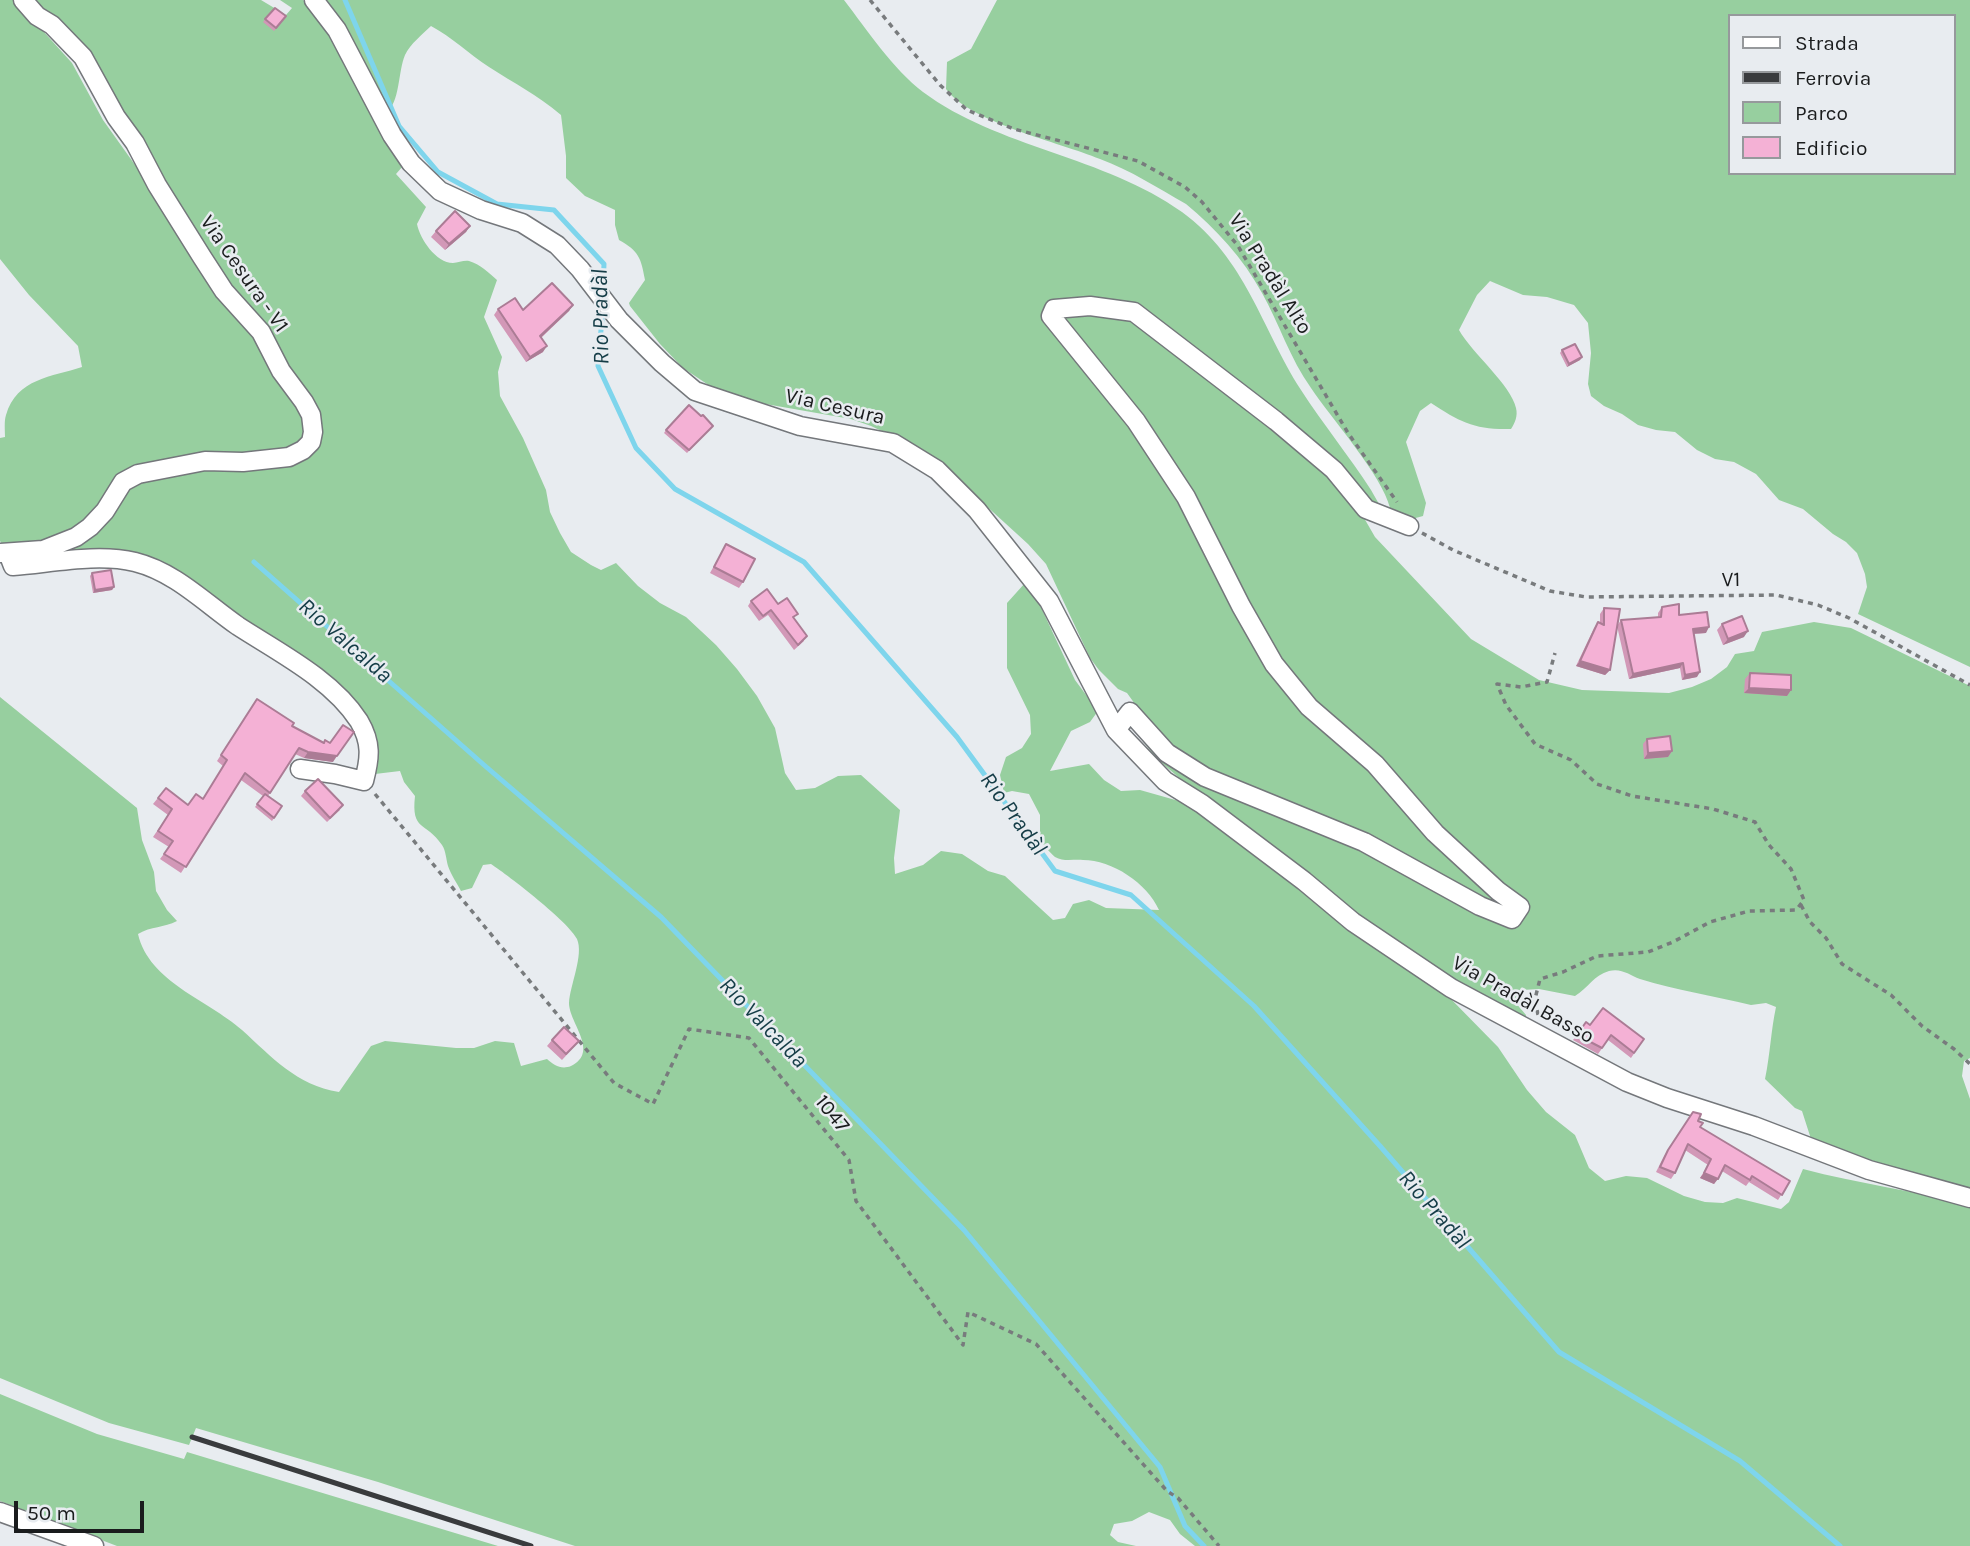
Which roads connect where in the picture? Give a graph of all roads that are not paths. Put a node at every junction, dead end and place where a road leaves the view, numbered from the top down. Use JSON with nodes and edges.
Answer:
{"nodes":[{"id":1,"x":23,"y":0,"type":"edge"},
{"id":2,"x":314,"y":0,"type":"edge"},
{"id":3,"x":1409,"y":526,"type":"road end"},
{"id":4,"x":4,"y":553,"type":"edge"},
{"id":5,"x":1116,"y":730,"type":"junction"},
{"id":6,"x":300,"y":769,"type":"dead end"},
{"id":7,"x":1970,"y":1198,"type":"edge"},
{"id":8,"x":0,"y":1512,"type":"edge"},
{"id":9,"x":94,"y":1546,"type":"edge"}],
"edges":[{"from":1,"to":4,"type":"street","name":"Via Cesura - V1"},
{"from":2,"to":5,"type":"street","name":"Via Cesura"},
{"from":3,"to":5,"type":"street"},
{"from":4,"to":6,"type":"street"},
{"from":5,"to":7,"type":"street","name":"Via Pradàl Basso"},
{"from":8,"to":9,"type":"street"}]}
